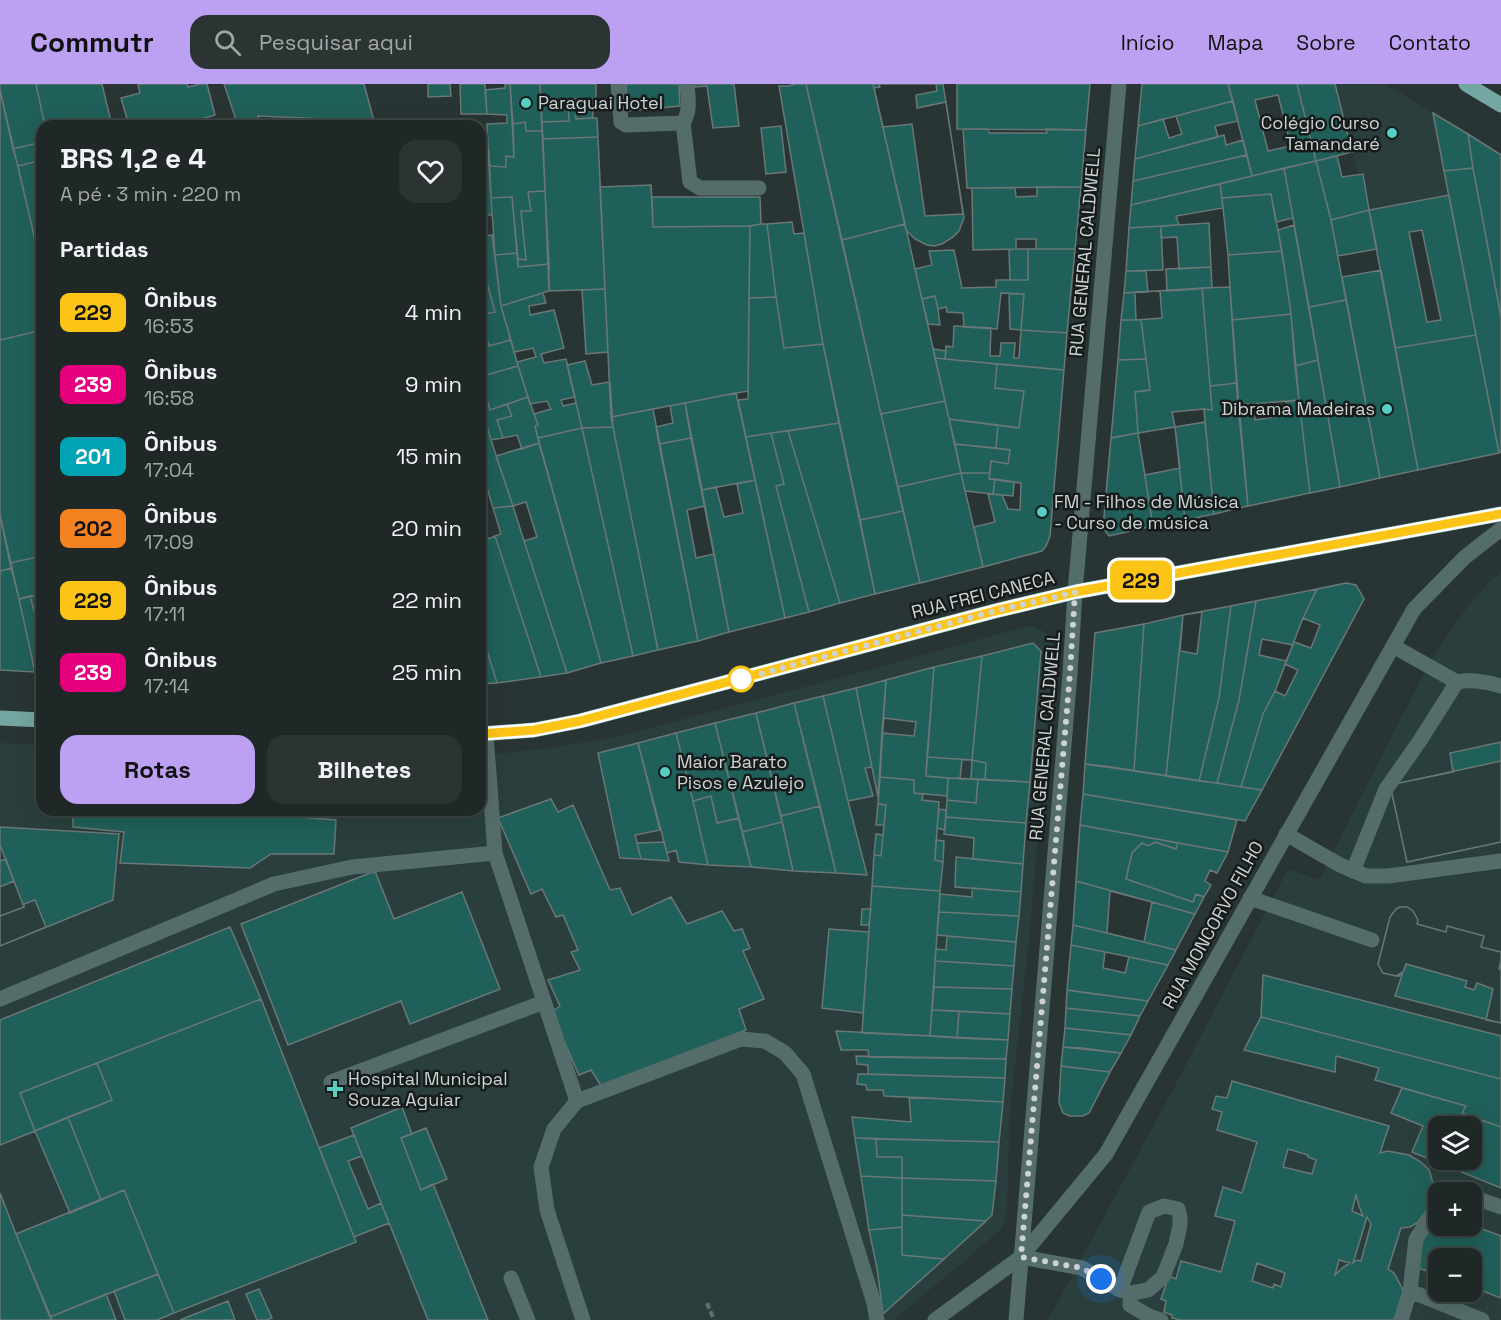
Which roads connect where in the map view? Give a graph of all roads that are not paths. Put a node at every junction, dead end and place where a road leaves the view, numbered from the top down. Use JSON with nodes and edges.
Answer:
{"nodes":[{"id":1,"x":618,"y":84,"type":"edge"},
{"id":2,"x":687,"y":84,"type":"edge"},
{"id":3,"x":1119,"y":84,"type":"edge"},
{"id":4,"x":1466,"y":84,"type":"edge"},
{"id":5,"x":1501,"y":105,"type":"edge"},
{"id":6,"x":683,"y":123,"type":"junction"},
{"id":7,"x":759,"y":188,"type":"dead end"},
{"id":8,"x":1501,"y":514,"type":"edge"},
{"id":9,"x":1501,"y":529,"type":"edge"},
{"id":10,"x":1075,"y":592,"type":"junction"},
{"id":11,"x":1393,"y":646,"type":"junction"},
{"id":12,"x":1457,"y":682,"type":"junction"},
{"id":13,"x":1501,"y":686,"type":"edge"},
{"id":14,"x":0,"y":718,"type":"edge"},
{"id":15,"x":36,"y":720,"type":"edge"},
{"id":16,"x":486,"y":734,"type":"edge"},
{"id":17,"x":486,"y":764,"type":"edge"},
{"id":18,"x":1286,"y":834,"type":"junction"},
{"id":19,"x":495,"y":853,"type":"junction"},
{"id":20,"x":1501,"y":861,"type":"edge"},
{"id":21,"x":1353,"y":871,"type":"junction"},
{"id":22,"x":1250,"y":898,"type":"junction"},
{"id":23,"x":1372,"y":940,"type":"dead end"},
{"id":24,"x":0,"y":999,"type":"edge"},
{"id":25,"x":544,"y":1002,"type":"junction"},
{"id":26,"x":331,"y":1082,"type":"dead end"},
{"id":27,"x":577,"y":1101,"type":"junction"},
{"id":28,"x":1482,"y":1200,"type":"edge"},
{"id":29,"x":1501,"y":1207,"type":"edge"},
{"id":30,"x":1428,"y":1220,"type":"edge"},
{"id":31,"x":1021,"y":1257,"type":"junction"},
{"id":32,"x":511,"y":1278,"type":"dead end"},
{"id":33,"x":1125,"y":1291,"type":"junction"},
{"id":34,"x":1410,"y":1291,"type":"junction"},
{"id":35,"x":528,"y":1320,"type":"edge"},
{"id":36,"x":583,"y":1320,"type":"edge"},
{"id":37,"x":877,"y":1320,"type":"edge"},
{"id":38,"x":935,"y":1320,"type":"edge"},
{"id":39,"x":1016,"y":1320,"type":"edge"},
{"id":40,"x":1161,"y":1320,"type":"edge"},
{"id":41,"x":1401,"y":1320,"type":"edge"},
{"id":42,"x":1482,"y":1320,"type":"edge"}],
"edges":[{"from":1,"to":6,"type":"street"},
{"from":2,"to":6,"type":"street"},
{"from":3,"to":10,"type":"street","name":"RUA GENERAL CALDWELL"},
{"from":4,"to":5,"type":"main road"},
{"from":6,"to":7,"type":"street"},
{"from":8,"to":10,"type":"main road","name":"RUA FREI CANECA"},
{"from":9,"to":11,"type":"street","name":"RUA MONCORVO FILHO"},
{"from":10,"to":16,"type":"main road","name":"RUA FREI CANECA"},
{"from":10,"to":31,"type":"street","name":"RUA GENERAL CALDWELL"},
{"from":11,"to":12,"type":"street"},
{"from":11,"to":18,"type":"street","name":"RUA MONCORVO FILHO"},
{"from":12,"to":13,"type":"street"},
{"from":12,"to":21,"type":"street"},
{"from":14,"to":15,"type":"main road"},
{"from":17,"to":19,"type":"street"},
{"from":18,"to":21,"type":"street"},
{"from":18,"to":22,"type":"street","name":"RUA MONCORVO FILHO"},
{"from":19,"to":24,"type":"street"},
{"from":19,"to":25,"type":"street"},
{"from":20,"to":21,"type":"street"},
{"from":22,"to":23,"type":"street"},
{"from":22,"to":31,"type":"street","name":"RUA MONCORVO FILHO"},
{"from":25,"to":26,"type":"street"},
{"from":25,"to":27,"type":"street"},
{"from":27,"to":36,"type":"street"},
{"from":27,"to":37,"type":"street"},
{"from":28,"to":29,"type":"street"},
{"from":30,"to":34,"type":"street"},
{"from":31,"to":33,"type":"street"},
{"from":31,"to":38,"type":"street","name":"RUA MONCORVO FILHO"},
{"from":31,"to":39,"type":"street","name":"RUA GENERAL CALDWELL"},
{"from":32,"to":35,"type":"street"},
{"from":33,"to":33,"type":"street"},
{"from":33,"to":40,"type":"street"},
{"from":34,"to":41,"type":"street"},
{"from":34,"to":42,"type":"street"}]}
